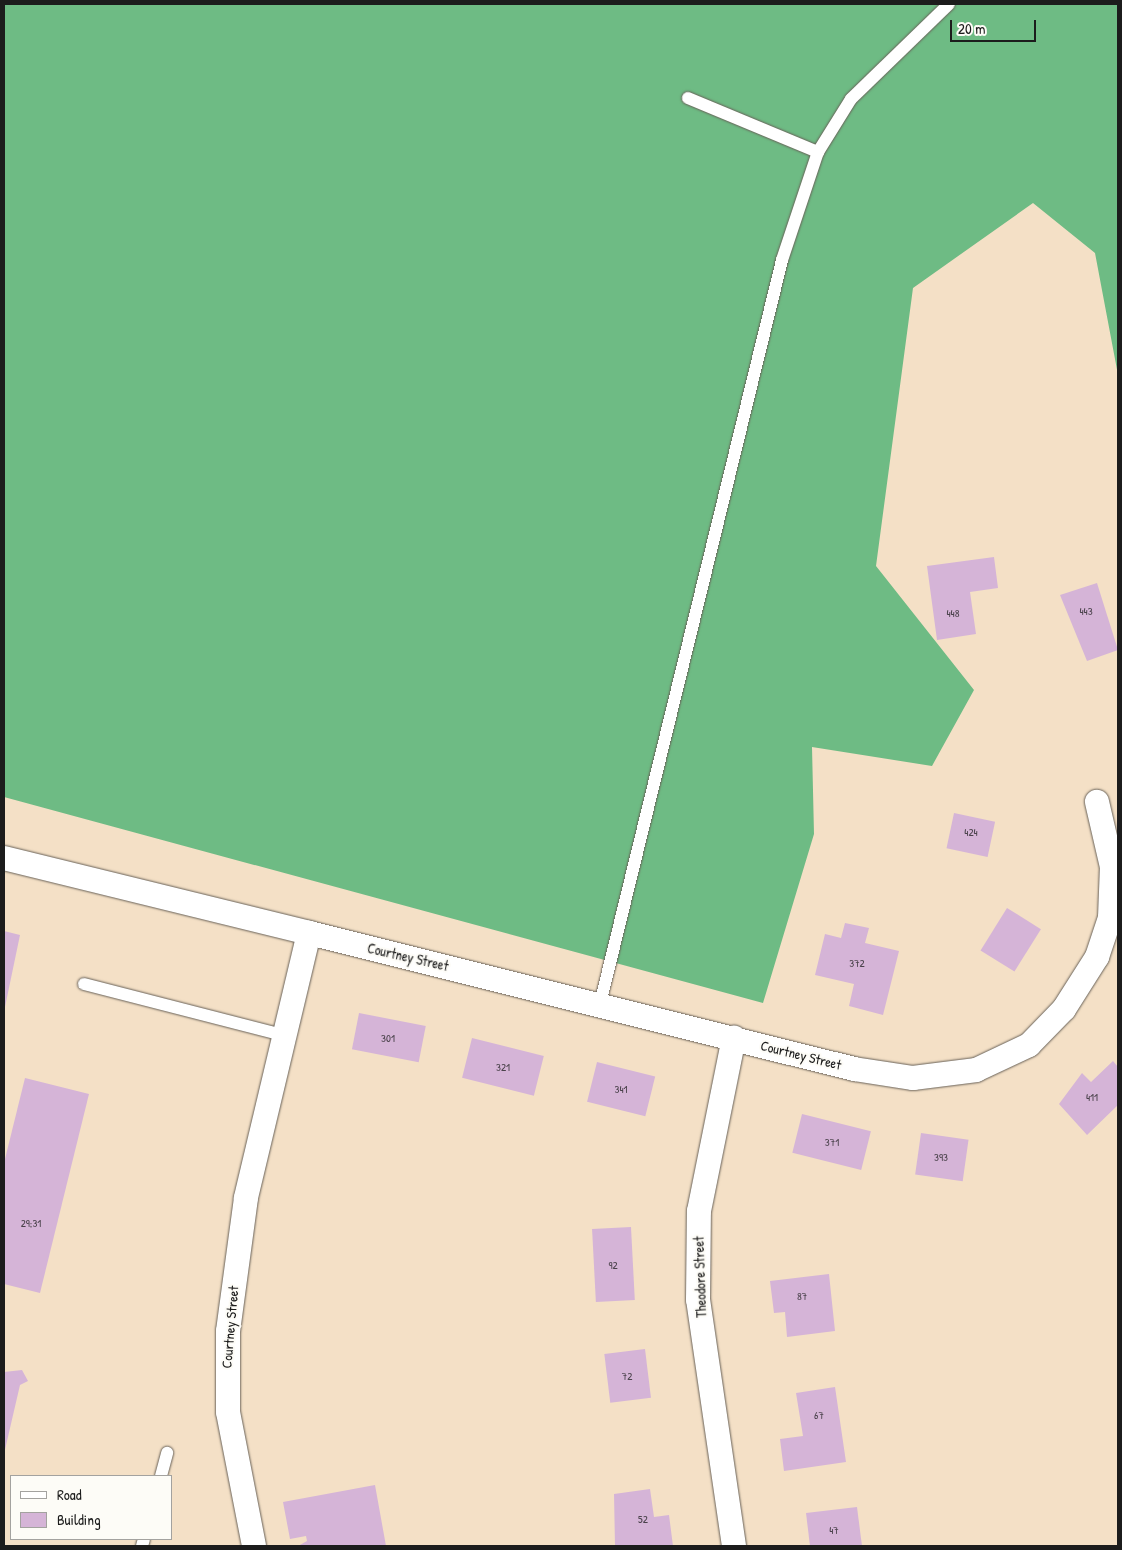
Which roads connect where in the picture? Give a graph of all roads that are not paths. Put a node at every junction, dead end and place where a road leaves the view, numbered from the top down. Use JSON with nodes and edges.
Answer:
{"nodes":[{"id":1,"x":949,"y":4,"type":"edge"},
{"id":2,"x":688,"y":98,"type":"dead end"},
{"id":3,"x":818,"y":152,"type":"junction"},
{"id":4,"x":1097,"y":802,"type":"dead end"},
{"id":5,"x":4,"y":858,"type":"edge"},
{"id":6,"x":309,"y":933,"type":"junction"},
{"id":7,"x":84,"y":984,"type":"dead end"},
{"id":8,"x":600,"y":1004,"type":"junction"},
{"id":9,"x":287,"y":1036,"type":"junction"},
{"id":10,"x":734,"y":1038,"type":"junction"},
{"id":11,"x":167,"y":1454,"type":"dead end"},
{"id":12,"x":161,"y":1475,"type":"edge"},
{"id":13,"x":254,"y":1546,"type":"edge"},
{"id":14,"x":734,"y":1546,"type":"edge"}],
"edges":[{"from":1,"to":3,"type":"lane"},
{"from":2,"to":3,"type":"lane"},
{"from":3,"to":8,"type":"lane"},
{"from":4,"to":10,"type":"street","name":"Courtney Street"},
{"from":5,"to":6,"type":"street","name":"Courtney Street"},
{"from":6,"to":8,"type":"street","name":"Courtney Street"},
{"from":6,"to":9,"type":"street","name":"Courtney Street"},
{"from":7,"to":9,"type":"lane"},
{"from":8,"to":10,"type":"street","name":"Courtney Street"},
{"from":9,"to":13,"type":"street","name":"Courtney Street"},
{"from":10,"to":14,"type":"street","name":"Theodore Street"},
{"from":11,"to":12,"type":"lane"}]}
